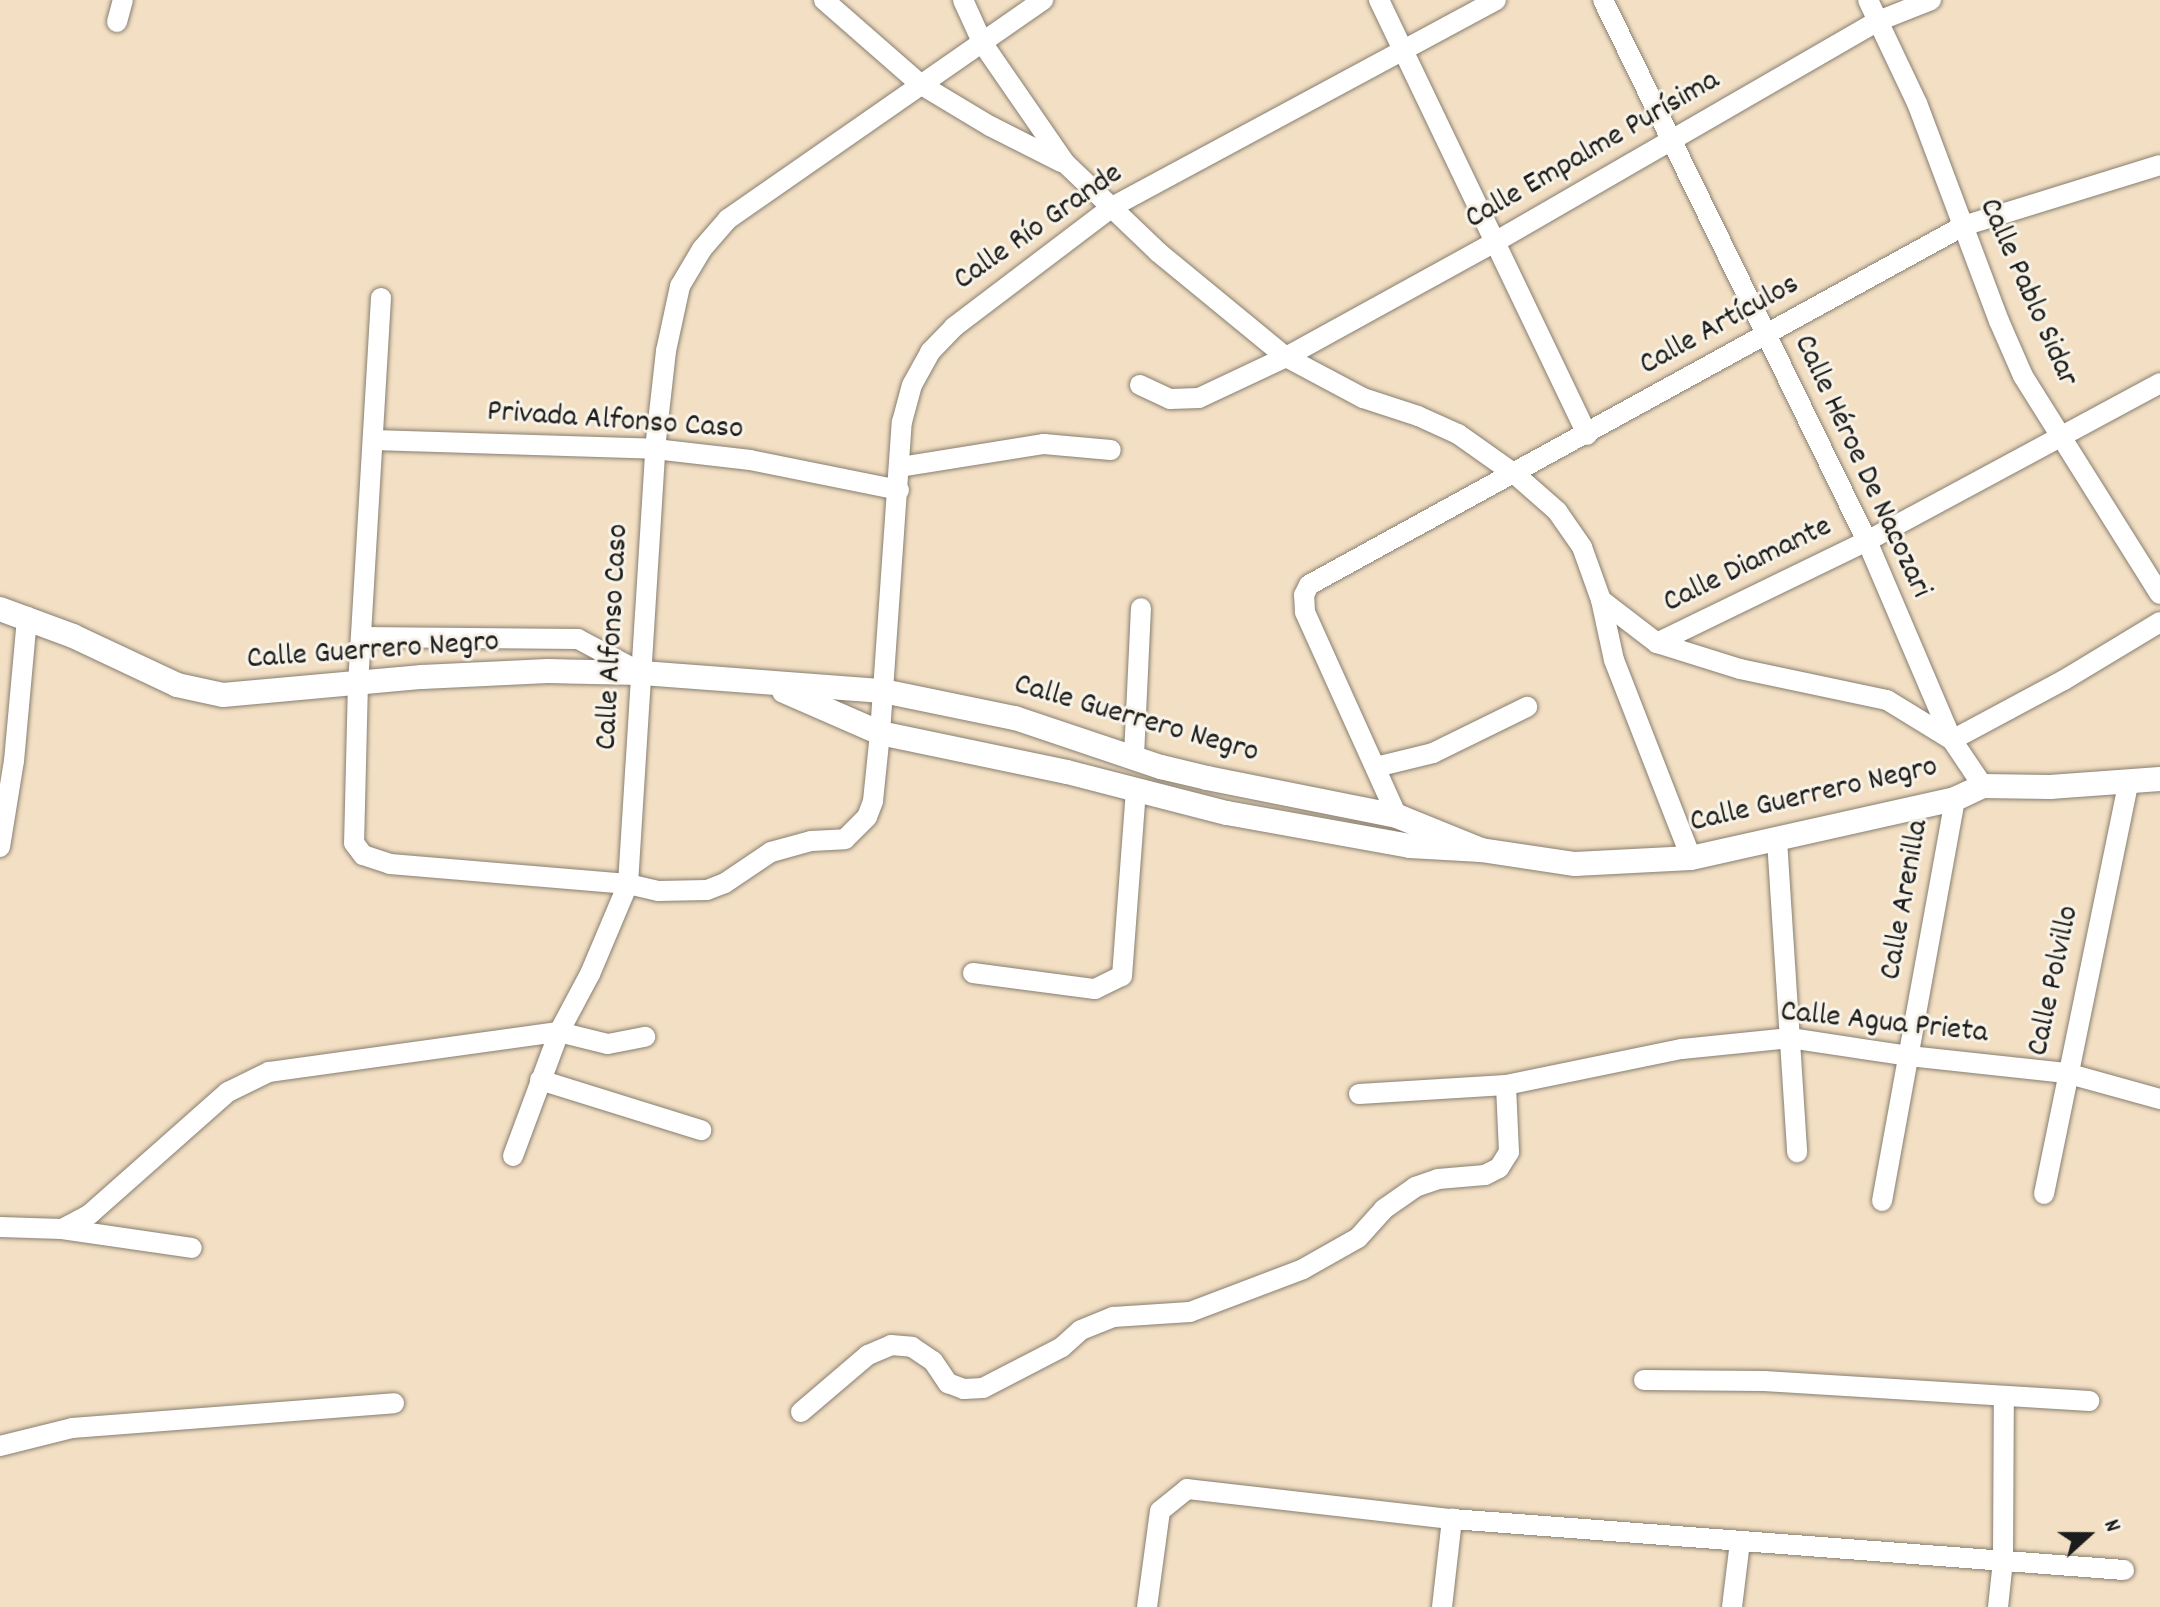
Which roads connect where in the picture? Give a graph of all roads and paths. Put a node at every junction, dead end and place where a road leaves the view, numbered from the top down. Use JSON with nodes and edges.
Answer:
{"nodes":[{"id":1,"x":123,"y":0,"type":"edge"},
{"id":2,"x":824,"y":0,"type":"edge"},
{"id":3,"x":963,"y":0,"type":"edge"},
{"id":4,"x":1043,"y":0,"type":"edge"},
{"id":5,"x":1379,"y":0,"type":"edge"},
{"id":6,"x":1496,"y":0,"type":"edge"},
{"id":7,"x":1603,"y":0,"type":"edge"},
{"id":8,"x":1868,"y":0,"type":"edge"},
{"id":9,"x":1931,"y":0,"type":"edge"},
{"id":10,"x":1878,"y":21,"type":"junction"},
{"id":11,"x":117,"y":22,"type":"dead end"},
{"id":12,"x":983,"y":44,"type":"junction"},
{"id":13,"x":1403,"y":49,"type":"junction"},
{"id":14,"x":920,"y":84,"type":"junction"},
{"id":15,"x":1673,"y":139,"type":"junction"},
{"id":16,"x":1065,"y":163,"type":"junction"},
{"id":17,"x":2160,"y":165,"type":"edge"},
{"id":18,"x":1112,"y":207,"type":"junction"},
{"id":19,"x":1963,"y":226,"type":"junction"},
{"id":20,"x":1495,"y":242,"type":"junction"},
{"id":21,"x":381,"y":298,"type":"dead end"},
{"id":22,"x":1765,"y":334,"type":"junction"},
{"id":23,"x":1286,"y":357,"type":"junction"},
{"id":24,"x":2160,"y":383,"type":"edge"},
{"id":25,"x":1140,"y":385,"type":"dead end"},
{"id":26,"x":2060,"y":434,"type":"junction"},
{"id":27,"x":1587,"y":435,"type":"junction"},
{"id":28,"x":373,"y":440,"type":"junction"},
{"id":29,"x":655,"y":449,"type":"junction"},
{"id":30,"x":1111,"y":450,"type":"dead end"},
{"id":31,"x":900,"y":467,"type":"junction"},
{"id":32,"x":1516,"y":475,"type":"junction"},
{"id":33,"x":899,"y":490,"type":"junction"},
{"id":34,"x":1867,"y":541,"type":"junction"},
{"id":35,"x":2160,"y":594,"type":"edge"},
{"id":36,"x":1601,"y":600,"type":"junction"},
{"id":37,"x":1141,"y":608,"type":"dead end"},
{"id":38,"x":0,"y":609,"type":"edge"},
{"id":39,"x":27,"y":617,"type":"junction"},
{"id":40,"x":2160,"y":622,"type":"edge"},
{"id":41,"x":361,"y":637,"type":"junction"},
{"id":42,"x":1657,"y":643,"type":"junction"},
{"id":43,"x":642,"y":673,"type":"junction"},
{"id":44,"x":358,"y":682,"type":"junction"},
{"id":45,"x":767,"y":684,"type":"junction"},
{"id":46,"x":883,"y":691,"type":"junction"},
{"id":47,"x":1527,"y":707,"type":"dead end"},
{"id":48,"x":880,"y":733,"type":"junction"},
{"id":49,"x":1952,"y":740,"type":"junction"},
{"id":50,"x":1134,"y":756,"type":"junction"},
{"id":51,"x":1376,"y":767,"type":"junction"},
{"id":52,"x":2160,"y":779,"type":"edge"},
{"id":53,"x":2129,"y":781,"type":"junction"},
{"id":54,"x":1983,"y":786,"type":"junction"},
{"id":55,"x":1136,"y":791,"type":"junction"},
{"id":56,"x":1955,"y":799,"type":"junction"},
{"id":57,"x":1397,"y":816,"type":"junction"},
{"id":58,"x":1777,"y":840,"type":"junction"},
{"id":59,"x":0,"y":847,"type":"edge"},
{"id":60,"x":1481,"y":850,"type":"junction"},
{"id":61,"x":1691,"y":858,"type":"junction"},
{"id":62,"x":628,"y":884,"type":"junction"},
{"id":63,"x":973,"y":973,"type":"dead end"},
{"id":64,"x":559,"y":1032,"type":"junction"},
{"id":65,"x":645,"y":1037,"type":"dead end"},
{"id":66,"x":1790,"y":1038,"type":"junction"},
{"id":67,"x":1909,"y":1056,"type":"junction"},
{"id":68,"x":2066,"y":1073,"type":"junction"},
{"id":69,"x":540,"y":1080,"type":"junction"},
{"id":70,"x":1506,"y":1085,"type":"junction"},
{"id":71,"x":1359,"y":1094,"type":"dead end"},
{"id":72,"x":2160,"y":1099,"type":"edge"},
{"id":73,"x":701,"y":1130,"type":"dead end"},
{"id":74,"x":1797,"y":1152,"type":"dead end"},
{"id":75,"x":513,"y":1156,"type":"dead end"},
{"id":76,"x":2044,"y":1194,"type":"dead end"},
{"id":77,"x":1882,"y":1201,"type":"dead end"},
{"id":78,"x":0,"y":1227,"type":"edge"},
{"id":79,"x":62,"y":1229,"type":"junction"},
{"id":80,"x":192,"y":1248,"type":"dead end"},
{"id":81,"x":1644,"y":1380,"type":"dead end"},
{"id":82,"x":2004,"y":1396,"type":"junction"},
{"id":83,"x":2089,"y":1401,"type":"dead end"},
{"id":84,"x":394,"y":1403,"type":"dead end"},
{"id":85,"x":801,"y":1412,"type":"dead end"},
{"id":86,"x":0,"y":1446,"type":"edge"},
{"id":87,"x":1452,"y":1519,"type":"junction"},
{"id":88,"x":1740,"y":1542,"type":"junction"},
{"id":89,"x":2003,"y":1561,"type":"junction"},
{"id":90,"x":2124,"y":1570,"type":"dead end"},
{"id":91,"x":1147,"y":1607,"type":"edge"},
{"id":92,"x":1442,"y":1607,"type":"edge"},
{"id":93,"x":1732,"y":1607,"type":"edge"},
{"id":94,"x":1998,"y":1607,"type":"edge"}],
"edges":[{"from":1,"to":11,"type":"street"},
{"from":2,"to":14,"type":"street"},
{"from":3,"to":12,"type":"street"},
{"from":4,"to":12,"type":"street","name":"Calle Alfonso Caso"},
{"from":5,"to":13,"type":"street"},
{"from":6,"to":13,"type":"street","name":"Calle Río Grande"},
{"from":7,"to":15,"type":"street","name":"Calle Héroe De Nacozari"},
{"from":8,"to":10,"type":"street","name":"Calle Pablo Sidar"},
{"from":9,"to":10,"type":"street","name":"Calle Empalme Purísima"},
{"from":10,"to":15,"type":"street","name":"Calle Empalme Purísima"},
{"from":10,"to":19,"type":"street","name":"Calle Pablo Sidar"},
{"from":12,"to":14,"type":"street","name":"Calle Alfonso Caso"},
{"from":12,"to":16,"type":"street"},
{"from":13,"to":18,"type":"street","name":"Calle Río Grande"},
{"from":13,"to":20,"type":"street"},
{"from":14,"to":16,"type":"street"},
{"from":14,"to":29,"type":"street","name":"Calle Alfonso Caso"},
{"from":15,"to":20,"type":"street","name":"Calle Empalme Purísima"},
{"from":15,"to":22,"type":"street","name":"Calle Héroe De Nacozari"},
{"from":16,"to":18,"type":"street"},
{"from":17,"to":19,"type":"street","name":"Calle Artículos"},
{"from":18,"to":23,"type":"street"},
{"from":18,"to":31,"type":"street","name":"Calle Río Grande"},
{"from":19,"to":22,"type":"street","name":"Calle Artículos"},
{"from":19,"to":26,"type":"street","name":"Calle Pablo Sidar"},
{"from":20,"to":23,"type":"street","name":"Calle Empalme Purísima"},
{"from":20,"to":27,"type":"street"},
{"from":21,"to":28,"type":"street"},
{"from":22,"to":27,"type":"street","name":"Calle Artículos"},
{"from":22,"to":34,"type":"street","name":"Calle Héroe De Nacozari"},
{"from":23,"to":25,"type":"street","name":"Calle Empalme Purísima"},
{"from":23,"to":32,"type":"street"},
{"from":24,"to":26,"type":"street","name":"Calle Diamante"},
{"from":26,"to":34,"type":"street","name":"Calle Diamante"},
{"from":26,"to":35,"type":"street","name":"Calle Pablo Sidar"},
{"from":27,"to":32,"type":"street","name":"Calle Artículos"},
{"from":28,"to":29,"type":"street","name":"Privada Alfonso Caso"},
{"from":28,"to":41,"type":"street"},
{"from":29,"to":33,"type":"street","name":"Privada Alfonso Caso"},
{"from":29,"to":43,"type":"street","name":"Calle Alfonso Caso"},
{"from":30,"to":31,"type":"street"},
{"from":31,"to":33,"type":"street","name":"Calle Río Grande"},
{"from":32,"to":36,"type":"street"},
{"from":32,"to":51,"type":"street","name":"Calle Artículos"},
{"from":33,"to":46,"type":"street","name":"Calle Río Grande"},
{"from":34,"to":42,"type":"street","name":"Calle Diamante"},
{"from":34,"to":49,"type":"street","name":"Calle Héroe De Nacozari"},
{"from":36,"to":42,"type":"street"},
{"from":36,"to":61,"type":"street"},
{"from":37,"to":50,"type":"street"},
{"from":38,"to":39,"type":"street","name":"Calle Guerrero Negro"},
{"from":39,"to":44,"type":"street","name":"Calle Guerrero Negro"},
{"from":39,"to":59,"type":"street"},
{"from":40,"to":49,"type":"street"},
{"from":41,"to":43,"type":"street"},
{"from":41,"to":44,"type":"street"},
{"from":42,"to":49,"type":"street"},
{"from":43,"to":44,"type":"street","name":"Calle Guerrero Negro"},
{"from":43,"to":45,"type":"street","name":"Calle Guerrero Negro"},
{"from":43,"to":62,"type":"street","name":"Calle Alfonso Caso"},
{"from":44,"to":62,"type":"street","name":"Calle Río Grande"},
{"from":45,"to":46,"type":"street","name":"Calle Guerrero Negro"},
{"from":45,"to":48,"type":"street","name":"Calle Guerrero Negro"},
{"from":46,"to":48,"type":"street","name":"Calle Río Grande"},
{"from":46,"to":50,"type":"street","name":"Calle Guerrero Negro"},
{"from":47,"to":51,"type":"street"},
{"from":48,"to":55,"type":"street","name":"Calle Guerrero Negro"},
{"from":48,"to":62,"type":"street","name":"Calle Río Grande"},
{"from":49,"to":54,"type":"street","name":"Calle Héroe De Nacozari"},
{"from":50,"to":57,"type":"street","name":"Calle Guerrero Negro"},
{"from":51,"to":57,"type":"street"},
{"from":52,"to":53,"type":"street","name":"Calle Guerrero Negro"},
{"from":53,"to":54,"type":"street","name":"Calle Guerrero Negro"},
{"from":53,"to":68,"type":"street","name":"Calle Polvillo"},
{"from":54,"to":56,"type":"street","name":"Calle Guerrero Negro"},
{"from":55,"to":60,"type":"street","name":"Calle Guerrero Negro"},
{"from":55,"to":63,"type":"street"},
{"from":56,"to":58,"type":"street","name":"Calle Guerrero Negro"},
{"from":56,"to":67,"type":"street","name":"Calle Arenilla"},
{"from":57,"to":60,"type":"street","name":"Calle Guerrero Negro"},
{"from":58,"to":61,"type":"street","name":"Calle Guerrero Negro"},
{"from":58,"to":66,"type":"street"},
{"from":60,"to":61,"type":"street","name":"Calle Guerrero Negro"},
{"from":62,"to":64,"type":"street","name":"Calle Alfonso Caso"},
{"from":64,"to":65,"type":"street"},
{"from":64,"to":69,"type":"street","name":"Calle Alfonso Caso"},
{"from":64,"to":79,"type":"street"},
{"from":66,"to":67,"type":"street","name":"Calle Agua Prieta"},
{"from":66,"to":70,"type":"street","name":"Calle Agua Prieta"},
{"from":66,"to":74,"type":"street"},
{"from":67,"to":68,"type":"street","name":"Calle Agua Prieta"},
{"from":67,"to":77,"type":"street","name":"Calle Arenilla"},
{"from":68,"to":72,"type":"street","name":"Calle Agua Prieta"},
{"from":68,"to":76,"type":"street","name":"Calle Polvillo"},
{"from":69,"to":73,"type":"street"},
{"from":69,"to":75,"type":"street","name":"Calle Alfonso Caso"},
{"from":70,"to":71,"type":"street","name":"Calle Agua Prieta"},
{"from":70,"to":85,"type":"street"},
{"from":78,"to":79,"type":"street"},
{"from":79,"to":80,"type":"street"},
{"from":81,"to":82,"type":"street"},
{"from":82,"to":83,"type":"street"},
{"from":82,"to":89,"type":"street"},
{"from":84,"to":86,"type":"street"},
{"from":87,"to":88,"type":"street"},
{"from":87,"to":91,"type":"street"},
{"from":87,"to":92,"type":"street"},
{"from":88,"to":89,"type":"street"},
{"from":88,"to":93,"type":"street"},
{"from":89,"to":90,"type":"street"},
{"from":89,"to":94,"type":"street"}]}
